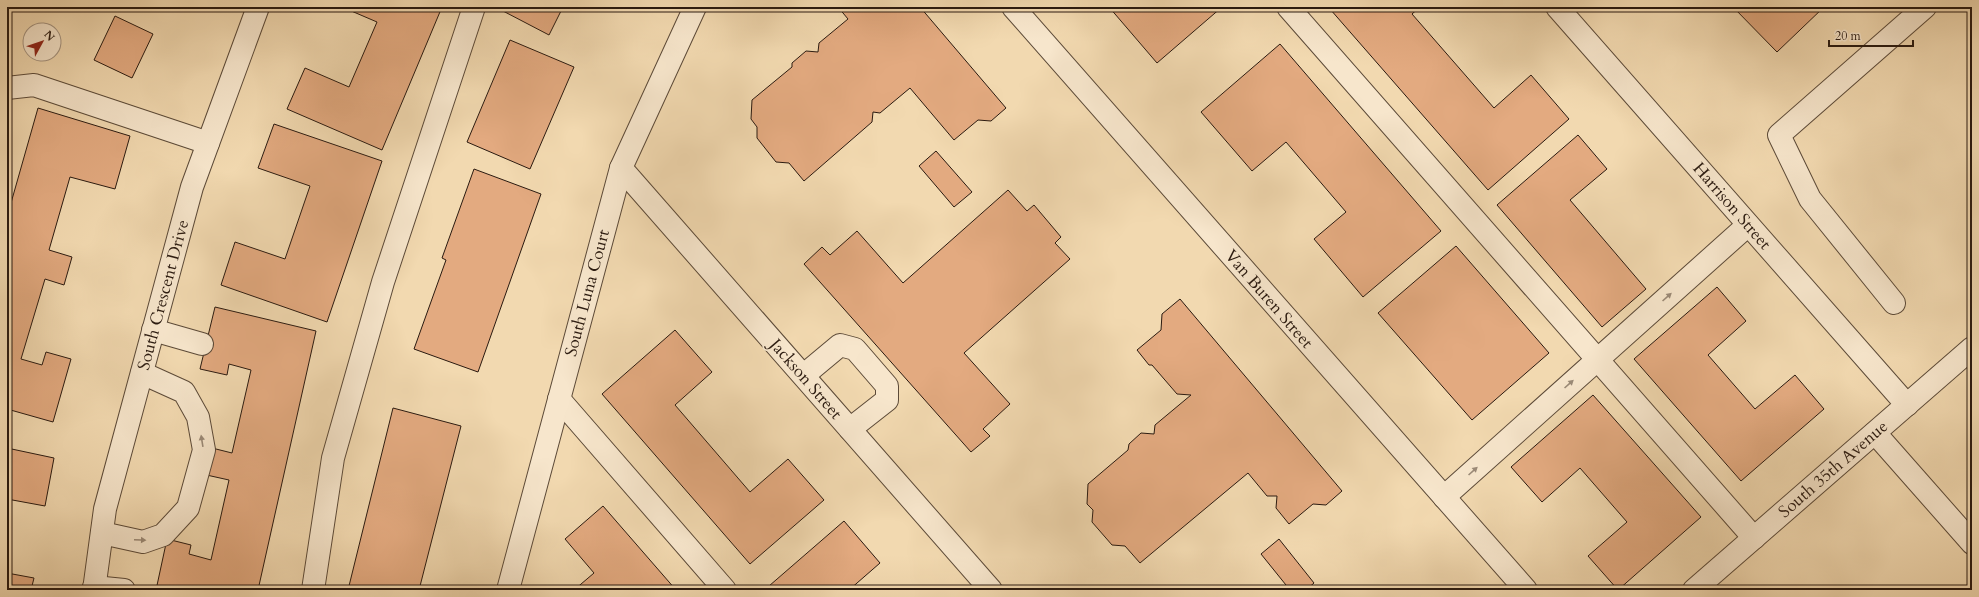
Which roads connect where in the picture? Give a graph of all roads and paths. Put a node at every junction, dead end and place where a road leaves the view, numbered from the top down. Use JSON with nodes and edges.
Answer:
{"nodes":[{"id":1,"x":258,"y":7,"type":"edge"},
{"id":2,"x":474,"y":7,"type":"edge"},
{"id":3,"x":696,"y":7,"type":"edge"},
{"id":4,"x":1013,"y":7,"type":"edge"},
{"id":5,"x":1288,"y":7,"type":"edge"},
{"id":6,"x":1556,"y":7,"type":"edge"},
{"id":7,"x":1925,"y":7,"type":"edge"},
{"id":8,"x":7,"y":88,"type":"edge"},
{"id":9,"x":208,"y":143,"type":"junction"},
{"id":10,"x":621,"y":168,"type":"junction"},
{"id":11,"x":1748,"y":225,"type":"junction"},
{"id":12,"x":1894,"y":302,"type":"dead end"},
{"id":13,"x":154,"y":330,"type":"junction"},
{"id":14,"x":202,"y":344,"type":"dead end"},
{"id":15,"x":1972,"y":348,"type":"edge"},
{"id":16,"x":1597,"y":359,"type":"junction"},
{"id":17,"x":142,"y":373,"type":"junction"},
{"id":18,"x":804,"y":375,"type":"junction"},
{"id":19,"x":559,"y":399,"type":"junction"},
{"id":20,"x":1907,"y":405,"type":"junction"},
{"id":21,"x":850,"y":429,"type":"junction"},
{"id":22,"x":1875,"y":433,"type":"junction"},
{"id":23,"x":1444,"y":497,"type":"junction"},
{"id":24,"x":102,"y":533,"type":"junction"},
{"id":25,"x":1754,"y":538,"type":"junction"},
{"id":26,"x":1972,"y":543,"type":"edge"},
{"id":27,"x":94,"y":589,"type":"edge"},
{"id":28,"x":124,"y":590,"type":"edge"},
{"id":29,"x":313,"y":590,"type":"edge"},
{"id":30,"x":508,"y":590,"type":"edge"},
{"id":31,"x":725,"y":590,"type":"edge"},
{"id":32,"x":991,"y":590,"type":"edge"},
{"id":33,"x":1526,"y":590,"type":"edge"},
{"id":34,"x":1694,"y":590,"type":"edge"}],
"edges":[{"from":1,"to":9,"type":"street","name":"South Crescent Drive"},
{"from":2,"to":29,"type":"street"},
{"from":3,"to":10,"type":"street","name":"South Luna Court"},
{"from":4,"to":23,"type":"street","name":"Van Buren Street"},
{"from":5,"to":16,"type":"street"},
{"from":6,"to":11,"type":"street","name":"Harrison Street"},
{"from":7,"to":12,"type":"street"},
{"from":8,"to":9,"type":"street"},
{"from":9,"to":13,"type":"street","name":"South Crescent Drive"},
{"from":10,"to":18,"type":"street","name":"Jackson Street"},
{"from":10,"to":19,"type":"street","name":"South Luna Court"},
{"from":16,"to":11,"type":"street","one_way":true},
{"from":11,"to":20,"type":"street","name":"Harrison Street"},
{"from":13,"to":14,"type":"street"},
{"from":13,"to":17,"type":"street","name":"South Crescent Drive"},
{"from":15,"to":20,"type":"street","name":"South 35th Avenue"},
{"from":23,"to":16,"type":"street","one_way":true},
{"from":16,"to":25,"type":"street"},
{"from":17,"to":24,"type":"street","name":"South Crescent Drive"},
{"from":24,"to":17,"type":"street","one_way":true},
{"from":18,"to":21,"type":"street","name":"Jackson Street"},
{"from":18,"to":21,"type":"street"},
{"from":19,"to":30,"type":"street","name":"South Luna Court"},
{"from":19,"to":31,"type":"street"},
{"from":20,"to":22,"type":"street","name":"South 35th Avenue"},
{"from":21,"to":32,"type":"street","name":"Jackson Street"},
{"from":22,"to":25,"type":"street","name":"South 35th Avenue"},
{"from":22,"to":26,"type":"street"},
{"from":23,"to":33,"type":"street","name":"Van Buren Street"},
{"from":24,"to":27,"type":"street","name":"South Crescent Drive"},
{"from":25,"to":34,"type":"street","name":"South 35th Avenue"},
{"from":27,"to":28,"type":"street"}]}
